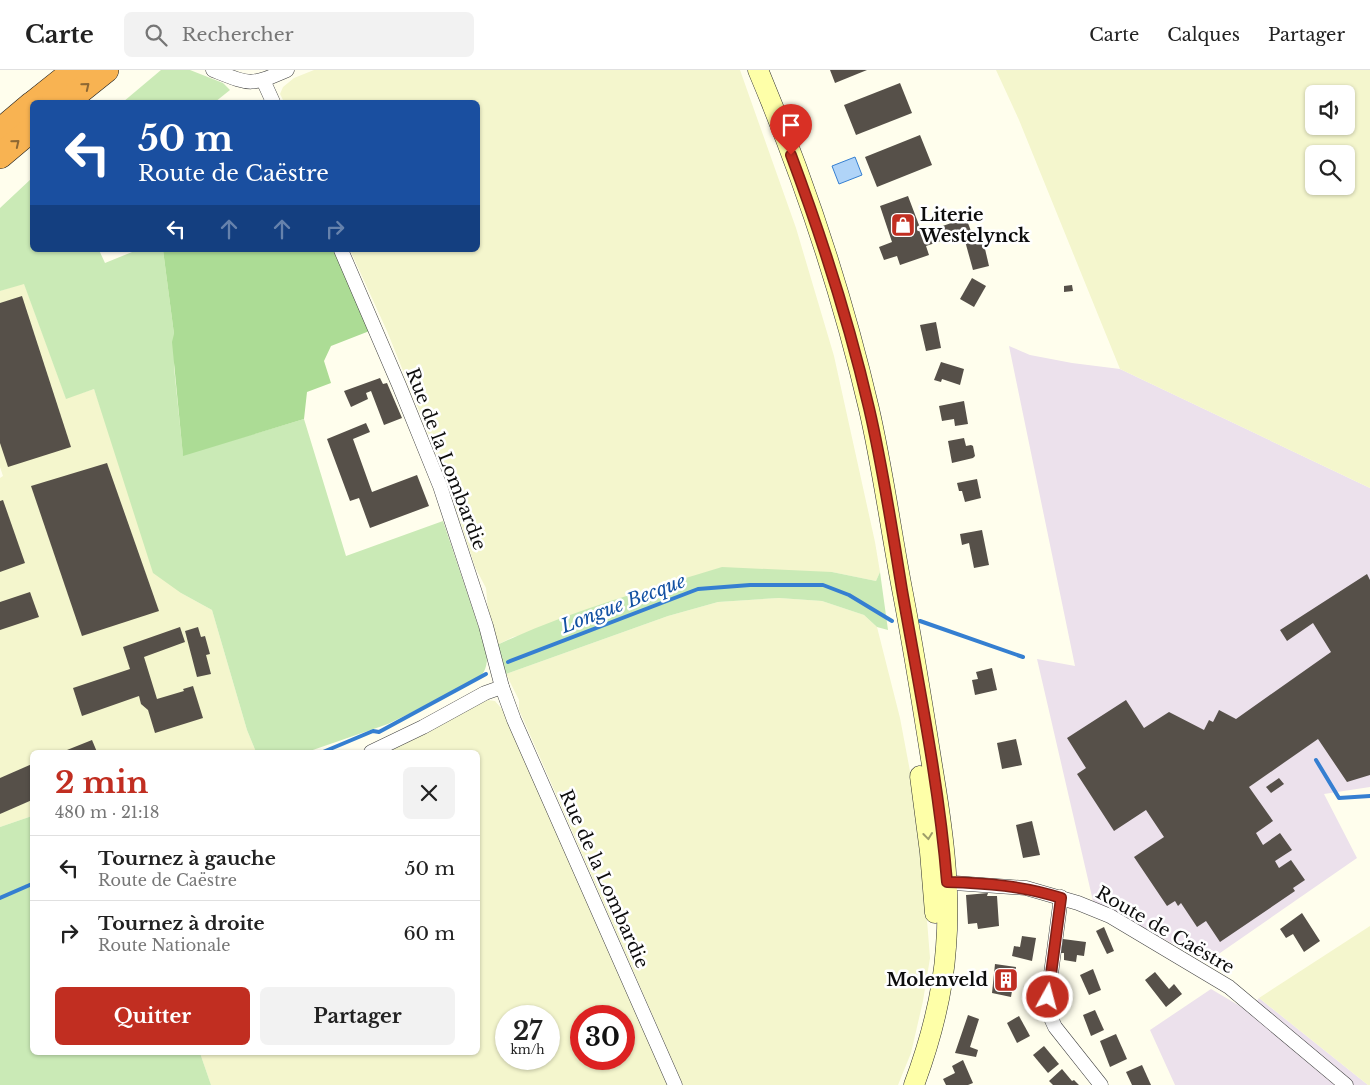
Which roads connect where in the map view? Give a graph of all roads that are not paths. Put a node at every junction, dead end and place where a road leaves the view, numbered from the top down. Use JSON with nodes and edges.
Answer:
{"nodes":[{"id":1,"x":75,"y":70,"type":"edge"},
{"id":2,"x":106,"y":70,"type":"edge"},
{"id":3,"x":213,"y":70,"type":"edge"},
{"id":4,"x":287,"y":70,"type":"edge"},
{"id":5,"x":758,"y":70,"type":"edge"},
{"id":6,"x":262,"y":80,"type":"junction"},
{"id":7,"x":38,"y":100,"type":"edge"},
{"id":8,"x":68,"y":100,"type":"edge"},
{"id":9,"x":272,"y":100,"type":"edge"},
{"id":10,"x":30,"y":106,"type":"edge"},
{"id":11,"x":0,"y":131,"type":"edge"},
{"id":12,"x":30,"y":132,"type":"edge"},
{"id":13,"x":0,"y":156,"type":"edge"},
{"id":14,"x":341,"y":252,"type":"edge"},
{"id":15,"x":502,"y":687,"type":"junction"},
{"id":16,"x":375,"y":750,"type":"edge"},
{"id":17,"x":940,"y":882,"type":"junction"},
{"id":18,"x":1061,"y":898,"type":"junction"},
{"id":19,"x":675,"y":1085,"type":"edge"},
{"id":20,"x":914,"y":1085,"type":"edge"},
{"id":21,"x":1102,"y":1085,"type":"edge"},
{"id":22,"x":1346,"y":1085,"type":"edge"}],
"edges":[{"from":1,"to":7,"type":"highway"},
{"from":8,"to":2,"type":"highway","one_way":true},
{"from":3,"to":6,"type":"street"},
{"from":4,"to":6,"type":"street"},
{"from":5,"to":17,"type":"street"},
{"from":6,"to":9,"type":"street"},
{"from":10,"to":11,"type":"highway"},
{"from":13,"to":12,"type":"highway","one_way":true},
{"from":14,"to":15,"type":"street","name":"Rue de la Lombardie"},
{"from":15,"to":16,"type":"street"},
{"from":15,"to":19,"type":"street","name":"Rue de la Lombardie"},
{"from":17,"to":18,"type":"street","name":"Route de Caëstre"},
{"from":17,"to":20,"type":"street"},
{"from":18,"to":21,"type":"street"},
{"from":18,"to":22,"type":"street","name":"Route de Caëstre"}]}
